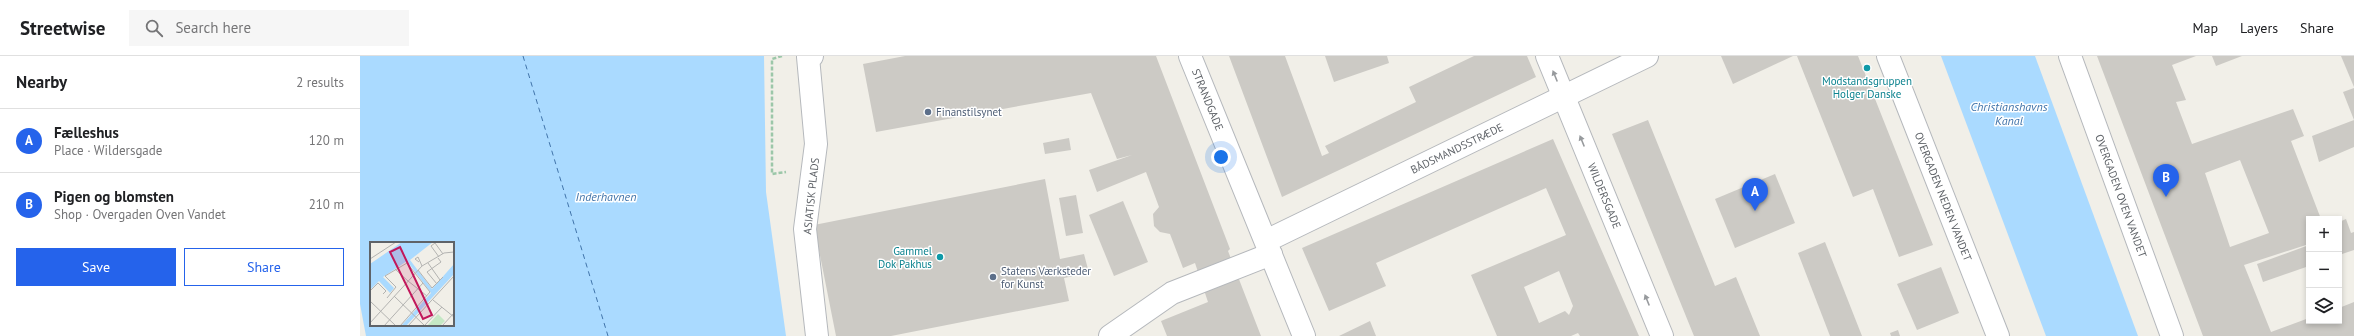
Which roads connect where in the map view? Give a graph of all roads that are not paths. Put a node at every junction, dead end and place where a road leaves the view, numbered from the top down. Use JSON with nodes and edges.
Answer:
{"nodes":[{"id":1,"x":810,"y":56,"type":"edge"},
{"id":2,"x":1190,"y":56,"type":"edge"},
{"id":3,"x":1547,"y":56,"type":"edge"},
{"id":4,"x":1647,"y":56,"type":"edge"},
{"id":5,"x":1888,"y":56,"type":"edge"},
{"id":6,"x":2070,"y":56,"type":"edge"},
{"id":7,"x":1563,"y":95,"type":"junction"},
{"id":8,"x":1268,"y":248,"type":"junction"},
{"id":9,"x":817,"y":336,"type":"edge"},
{"id":10,"x":1110,"y":336,"type":"edge"},
{"id":11,"x":1304,"y":336,"type":"edge"},
{"id":12,"x":1662,"y":336,"type":"edge"},
{"id":13,"x":1998,"y":336,"type":"edge"},
{"id":14,"x":2172,"y":336,"type":"edge"}],
"edges":[{"from":1,"to":9,"type":"street","name":"ASIATISK PLADS"},
{"from":2,"to":8,"type":"street","name":"STRANDGADE"},
{"from":7,"to":3,"type":"street","name":"WILDERSGADE","one_way":true},
{"from":4,"to":7,"type":"street","name":"BÅDSMANDSSTRÆDE"},
{"from":5,"to":13,"type":"street","name":"OVERGADEN NEDEN VANDET"},
{"from":6,"to":14,"type":"street","name":"OVERGADEN OVEN VANDET"},
{"from":7,"to":8,"type":"street","name":"BÅDSMANDSSTRÆDE"},
{"from":12,"to":7,"type":"street","name":"WILDERSGADE","one_way":true},
{"from":8,"to":10,"type":"street"},
{"from":8,"to":11,"type":"street","name":"STRANDGADE"}]}
